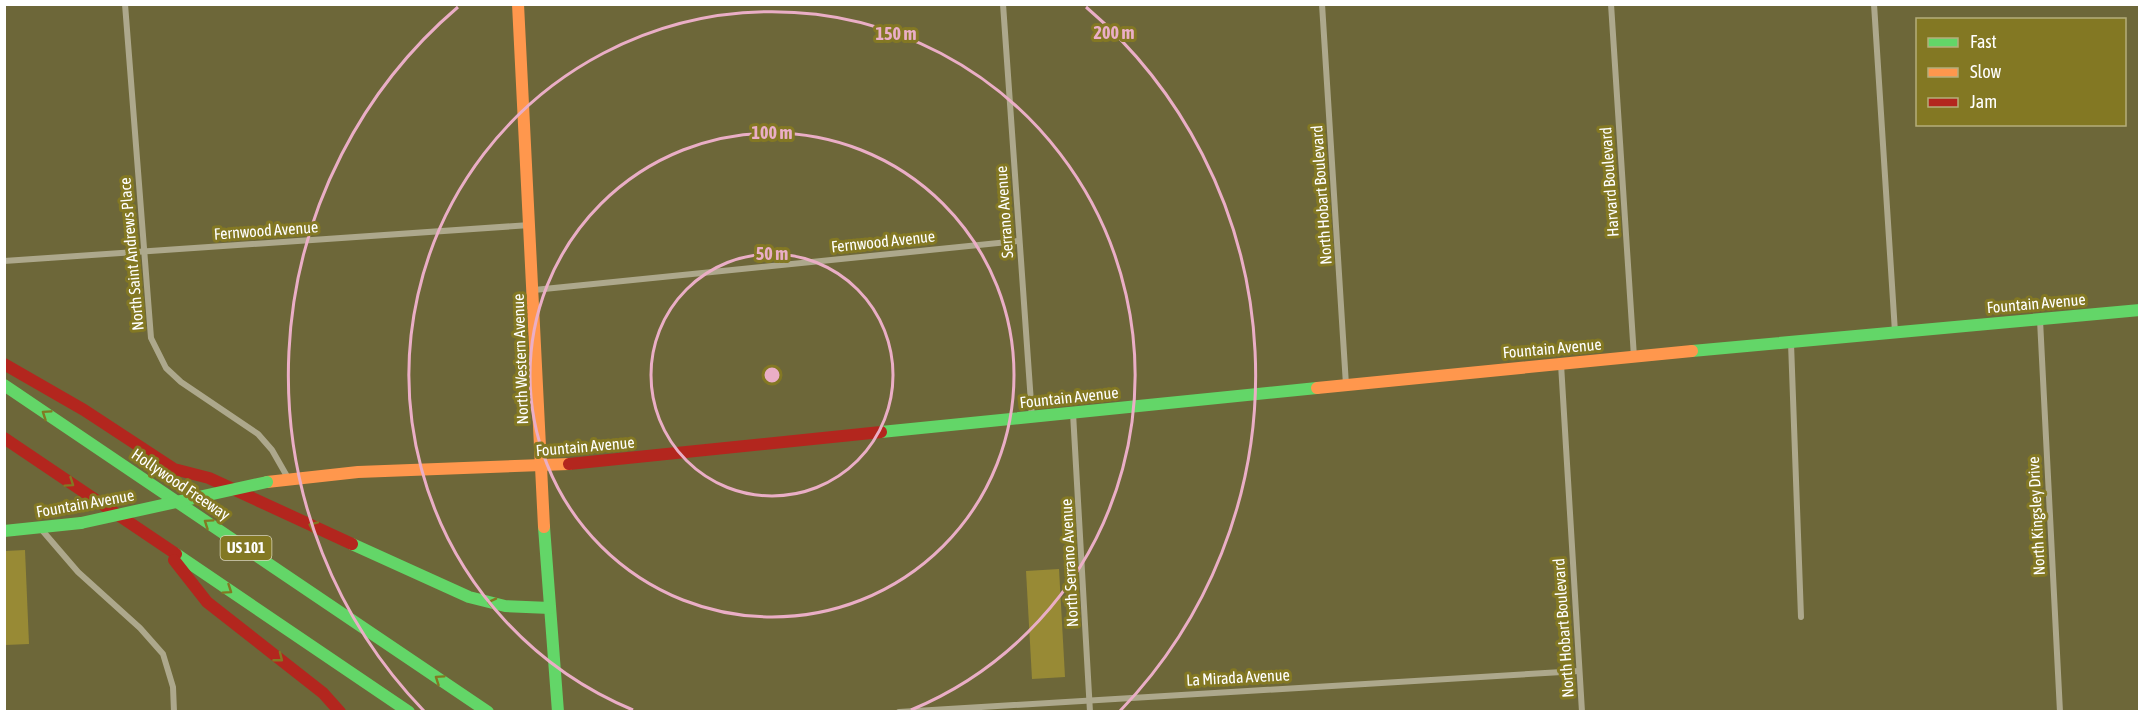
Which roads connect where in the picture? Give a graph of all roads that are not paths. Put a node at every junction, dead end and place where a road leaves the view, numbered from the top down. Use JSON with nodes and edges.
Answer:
{"nodes":[{"id":1,"x":125,"y":4,"type":"edge"},
{"id":2,"x":518,"y":4,"type":"edge"},
{"id":3,"x":1003,"y":4,"type":"edge"},
{"id":4,"x":1322,"y":4,"type":"edge"},
{"id":5,"x":1611,"y":4,"type":"edge"},
{"id":6,"x":1874,"y":4,"type":"edge"},
{"id":7,"x":530,"y":225,"type":"junction"},
{"id":8,"x":1020,"y":241,"type":"junction"},
{"id":9,"x":144,"y":252,"type":"junction"},
{"id":10,"x":4,"y":261,"type":"edge"},
{"id":11,"x":534,"y":290,"type":"junction"},
{"id":12,"x":2139,"y":310,"type":"edge"},
{"id":13,"x":2040,"y":320,"type":"junction"},
{"id":14,"x":1895,"y":333,"type":"junction"},
{"id":15,"x":1791,"y":343,"type":"junction"},
{"id":16,"x":1634,"y":358,"type":"junction"},
{"id":17,"x":4,"y":364,"type":"edge"},
{"id":18,"x":1561,"y":364,"type":"junction"},
{"id":19,"x":4,"y":385,"type":"edge"},
{"id":20,"x":1346,"y":385,"type":"junction"},
{"id":21,"x":1073,"y":413,"type":"junction"},
{"id":22,"x":1032,"y":417,"type":"junction"},
{"id":23,"x":4,"y":438,"type":"edge"},
{"id":24,"x":540,"y":467,"type":"junction"},
{"id":25,"x":288,"y":478,"type":"junction"},
{"id":26,"x":41,"y":529,"type":"junction"},
{"id":27,"x":4,"y":531,"type":"edge"},
{"id":28,"x":162,"y":545,"type":"junction"},
{"id":29,"x":550,"y":608,"type":"junction"},
{"id":30,"x":1801,"y":617,"type":"dead end"},
{"id":31,"x":1579,"y":671,"type":"junction"},
{"id":32,"x":1090,"y":699,"type":"junction"},
{"id":33,"x":558,"y":706,"type":"edge"},
{"id":34,"x":174,"y":711,"type":"edge"},
{"id":35,"x":340,"y":711,"type":"edge"},
{"id":36,"x":409,"y":711,"type":"edge"},
{"id":37,"x":488,"y":711,"type":"edge"},
{"id":38,"x":899,"y":711,"type":"edge"},
{"id":39,"x":1090,"y":711,"type":"edge"},
{"id":40,"x":1582,"y":711,"type":"edge"},
{"id":41,"x":2060,"y":711,"type":"edge"}],
"edges":[{"from":1,"to":9,"type":"street","name":"North Saint Andrews Place"},
{"from":2,"to":7,"type":"main road","name":"North Western Avenue"},
{"from":3,"to":8,"type":"street","name":"Serrano Avenue"},
{"from":4,"to":20,"type":"street","name":"North Hobart Boulevard"},
{"from":5,"to":16,"type":"street","name":"Harvard Boulevard"},
{"from":6,"to":14,"type":"street"},
{"from":7,"to":9,"type":"street","name":"Fernwood Avenue"},
{"from":7,"to":11,"type":"main road","name":"North Western Avenue"},
{"from":8,"to":11,"type":"street","name":"Fernwood Avenue"},
{"from":8,"to":22,"type":"street","name":"Serrano Avenue"},
{"from":9,"to":10,"type":"street","name":"Fernwood Avenue"},
{"from":9,"to":25,"type":"street","name":"North Saint Andrews Place"},
{"from":11,"to":24,"type":"main road","name":"North Western Avenue"},
{"from":12,"to":13,"type":"main road","name":"Fountain Avenue"},
{"from":13,"to":14,"type":"main road","name":"Fountain Avenue"},
{"from":13,"to":41,"type":"street","name":"North Kingsley Drive"},
{"from":14,"to":15,"type":"main road","name":"Fountain Avenue"},
{"from":15,"to":16,"type":"main road","name":"Fountain Avenue"},
{"from":15,"to":30,"type":"street"},
{"from":16,"to":18,"type":"main road","name":"Fountain Avenue"},
{"from":29,"to":17,"type":"main road","one_way":true},
{"from":18,"to":20,"type":"main road","name":"Fountain Avenue"},
{"from":18,"to":31,"type":"street","name":"North Hobart Boulevard"},
{"from":37,"to":19,"type":"main road","name":"Hollywood Freeway","number":"US 101","one_way":true},
{"from":20,"to":21,"type":"main road","name":"Fountain Avenue"},
{"from":21,"to":22,"type":"main road","name":"Fountain Avenue"},
{"from":21,"to":32,"type":"street","name":"North Serrano Avenue"},
{"from":22,"to":24,"type":"main road","name":"Fountain Avenue"},
{"from":23,"to":28,"type":"main road","number":"US 101","one_way":true},
{"from":24,"to":25,"type":"main road","name":"Fountain Avenue"},
{"from":24,"to":29,"type":"main road","name":"North Western Avenue"},
{"from":25,"to":26,"type":"main road","name":"Fountain Avenue","bridge":true},
{"from":26,"to":27,"type":"main road","name":"Fountain Avenue"},
{"from":26,"to":34,"type":"street"},
{"from":28,"to":35,"type":"main road","one_way":true},
{"from":28,"to":36,"type":"main road","number":"US 101","one_way":true},
{"from":29,"to":33,"type":"main road","name":"North Western Avenue"},
{"from":31,"to":32,"type":"street","name":"La Mirada Avenue"},
{"from":31,"to":40,"type":"street","name":"North Hobart Boulevard"},
{"from":32,"to":38,"type":"street","name":"La Mirada Avenue"},
{"from":32,"to":39,"type":"street","name":"North Serrano Avenue"}]}
